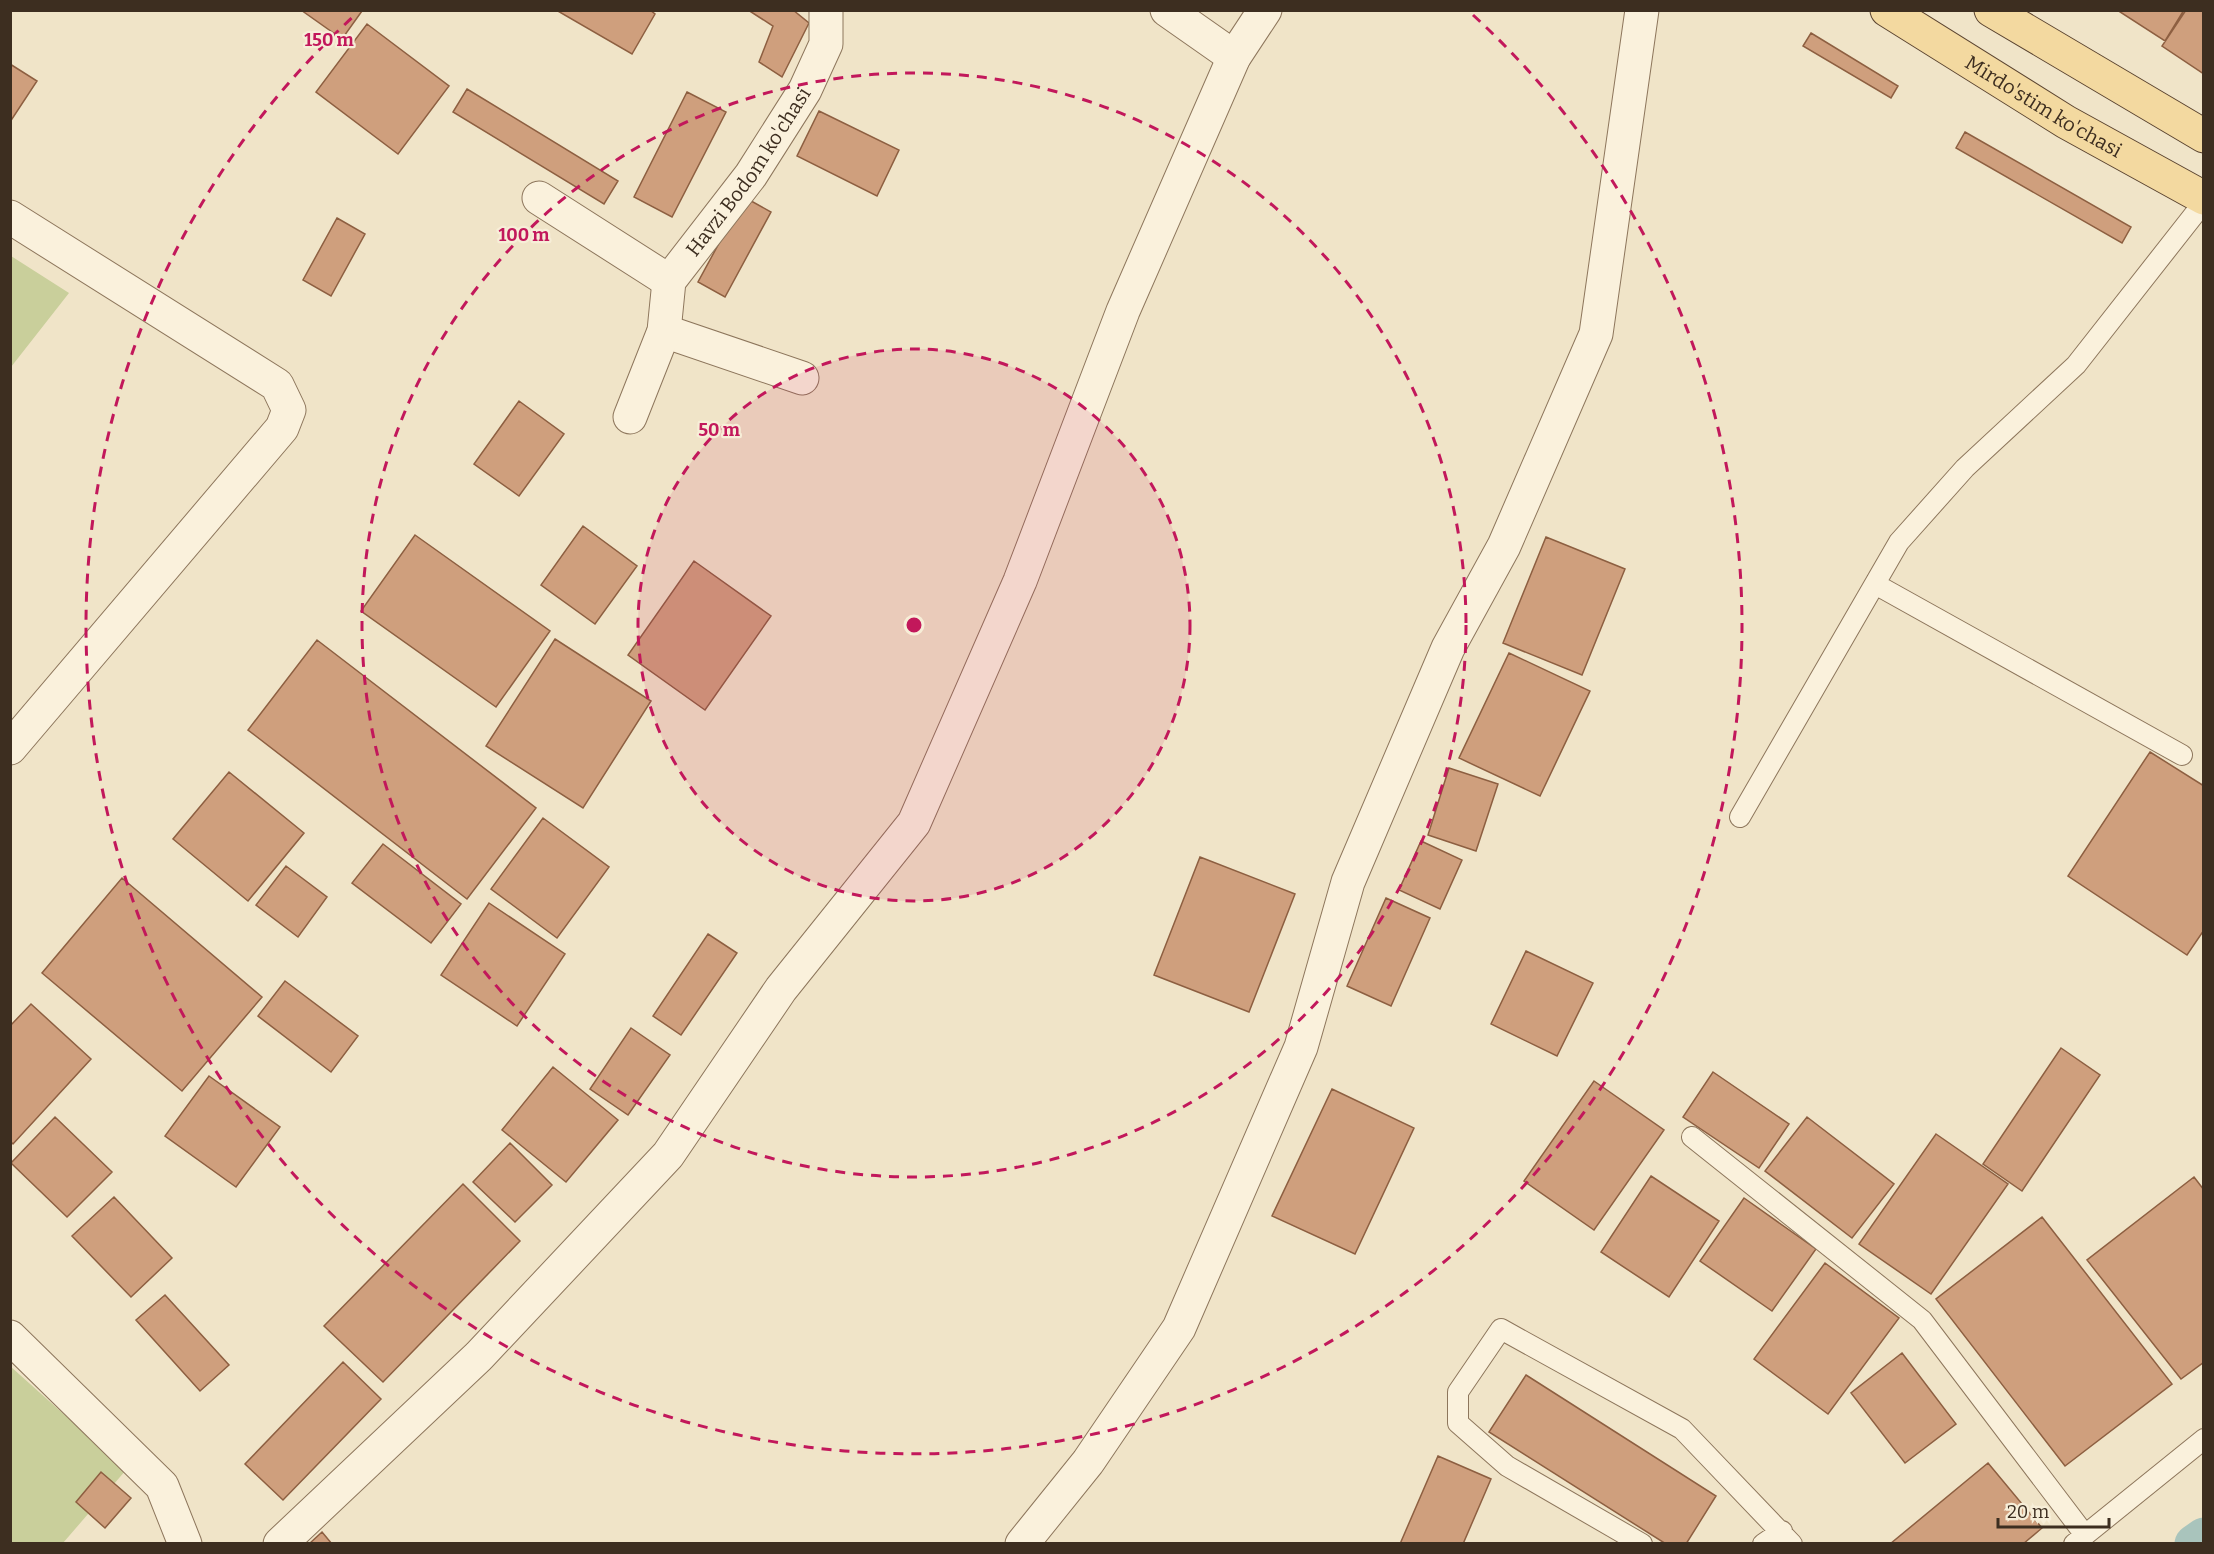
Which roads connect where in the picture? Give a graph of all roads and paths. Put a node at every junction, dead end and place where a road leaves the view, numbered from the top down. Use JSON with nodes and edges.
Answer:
{"nodes":[{"id":1,"x":826,"y":10,"type":"edge"},
{"id":2,"x":1167,"y":10,"type":"edge"},
{"id":3,"x":1265,"y":10,"type":"edge"},
{"id":4,"x":1642,"y":10,"type":"edge"},
{"id":5,"x":1887,"y":10,"type":"edge"},
{"id":6,"x":1991,"y":10,"type":"edge"},
{"id":7,"x":1234,"y":57,"type":"junction"},
{"id":8,"x":2204,"y":136,"type":"edge"},
{"id":9,"x":539,"y":198,"type":"dead end"},
{"id":10,"x":2204,"y":200,"type":"edge"},
{"id":11,"x":10,"y":218,"type":"edge"},
{"id":12,"x":669,"y":281,"type":"junction"},
{"id":13,"x":664,"y":331,"type":"junction"},
{"id":14,"x":802,"y":378,"type":"dead end"},
{"id":15,"x":630,"y":417,"type":"dead end"},
{"id":16,"x":1875,"y":584,"type":"junction"},
{"id":17,"x":10,"y":748,"type":"edge"},
{"id":18,"x":2182,"y":755,"type":"dead end"},
{"id":19,"x":1740,"y":817,"type":"dead end"},
{"id":20,"x":1692,"y":1137,"type":"dead end"},
{"id":21,"x":10,"y":1337,"type":"edge"},
{"id":22,"x":2204,"y":1439,"type":"edge"},
{"id":23,"x":1787,"y":1537,"type":"edge"},
{"id":24,"x":2080,"y":1539,"type":"edge"},
{"id":25,"x":185,"y":1544,"type":"edge"},
{"id":26,"x":280,"y":1544,"type":"edge"},
{"id":27,"x":1022,"y":1544,"type":"edge"},
{"id":28,"x":1642,"y":1544,"type":"edge"},
{"id":29,"x":1763,"y":1544,"type":"edge"}],
"edges":[{"from":1,"to":12,"type":"street","name":"Havzi Bodom ko'chasi"},
{"from":2,"to":7,"type":"street"},
{"from":3,"to":7,"type":"street"},
{"from":4,"to":27,"type":"street"},
{"from":5,"to":10,"type":"main road","name":"Mirdo'stim ko'chasi"},
{"from":6,"to":8,"type":"main road"},
{"from":7,"to":26,"type":"street"},
{"from":9,"to":12,"type":"street"},
{"from":10,"to":16,"type":"lane"},
{"from":11,"to":17,"type":"street"},
{"from":12,"to":13,"type":"street"},
{"from":13,"to":14,"type":"street"},
{"from":13,"to":15,"type":"street"},
{"from":16,"to":18,"type":"lane"},
{"from":16,"to":19,"type":"lane"},
{"from":20,"to":24,"type":"lane"},
{"from":21,"to":25,"type":"street"},
{"from":22,"to":24,"type":"lane"},
{"from":23,"to":28,"type":"lane"},
{"from":23,"to":29,"type":"lane"}]}
